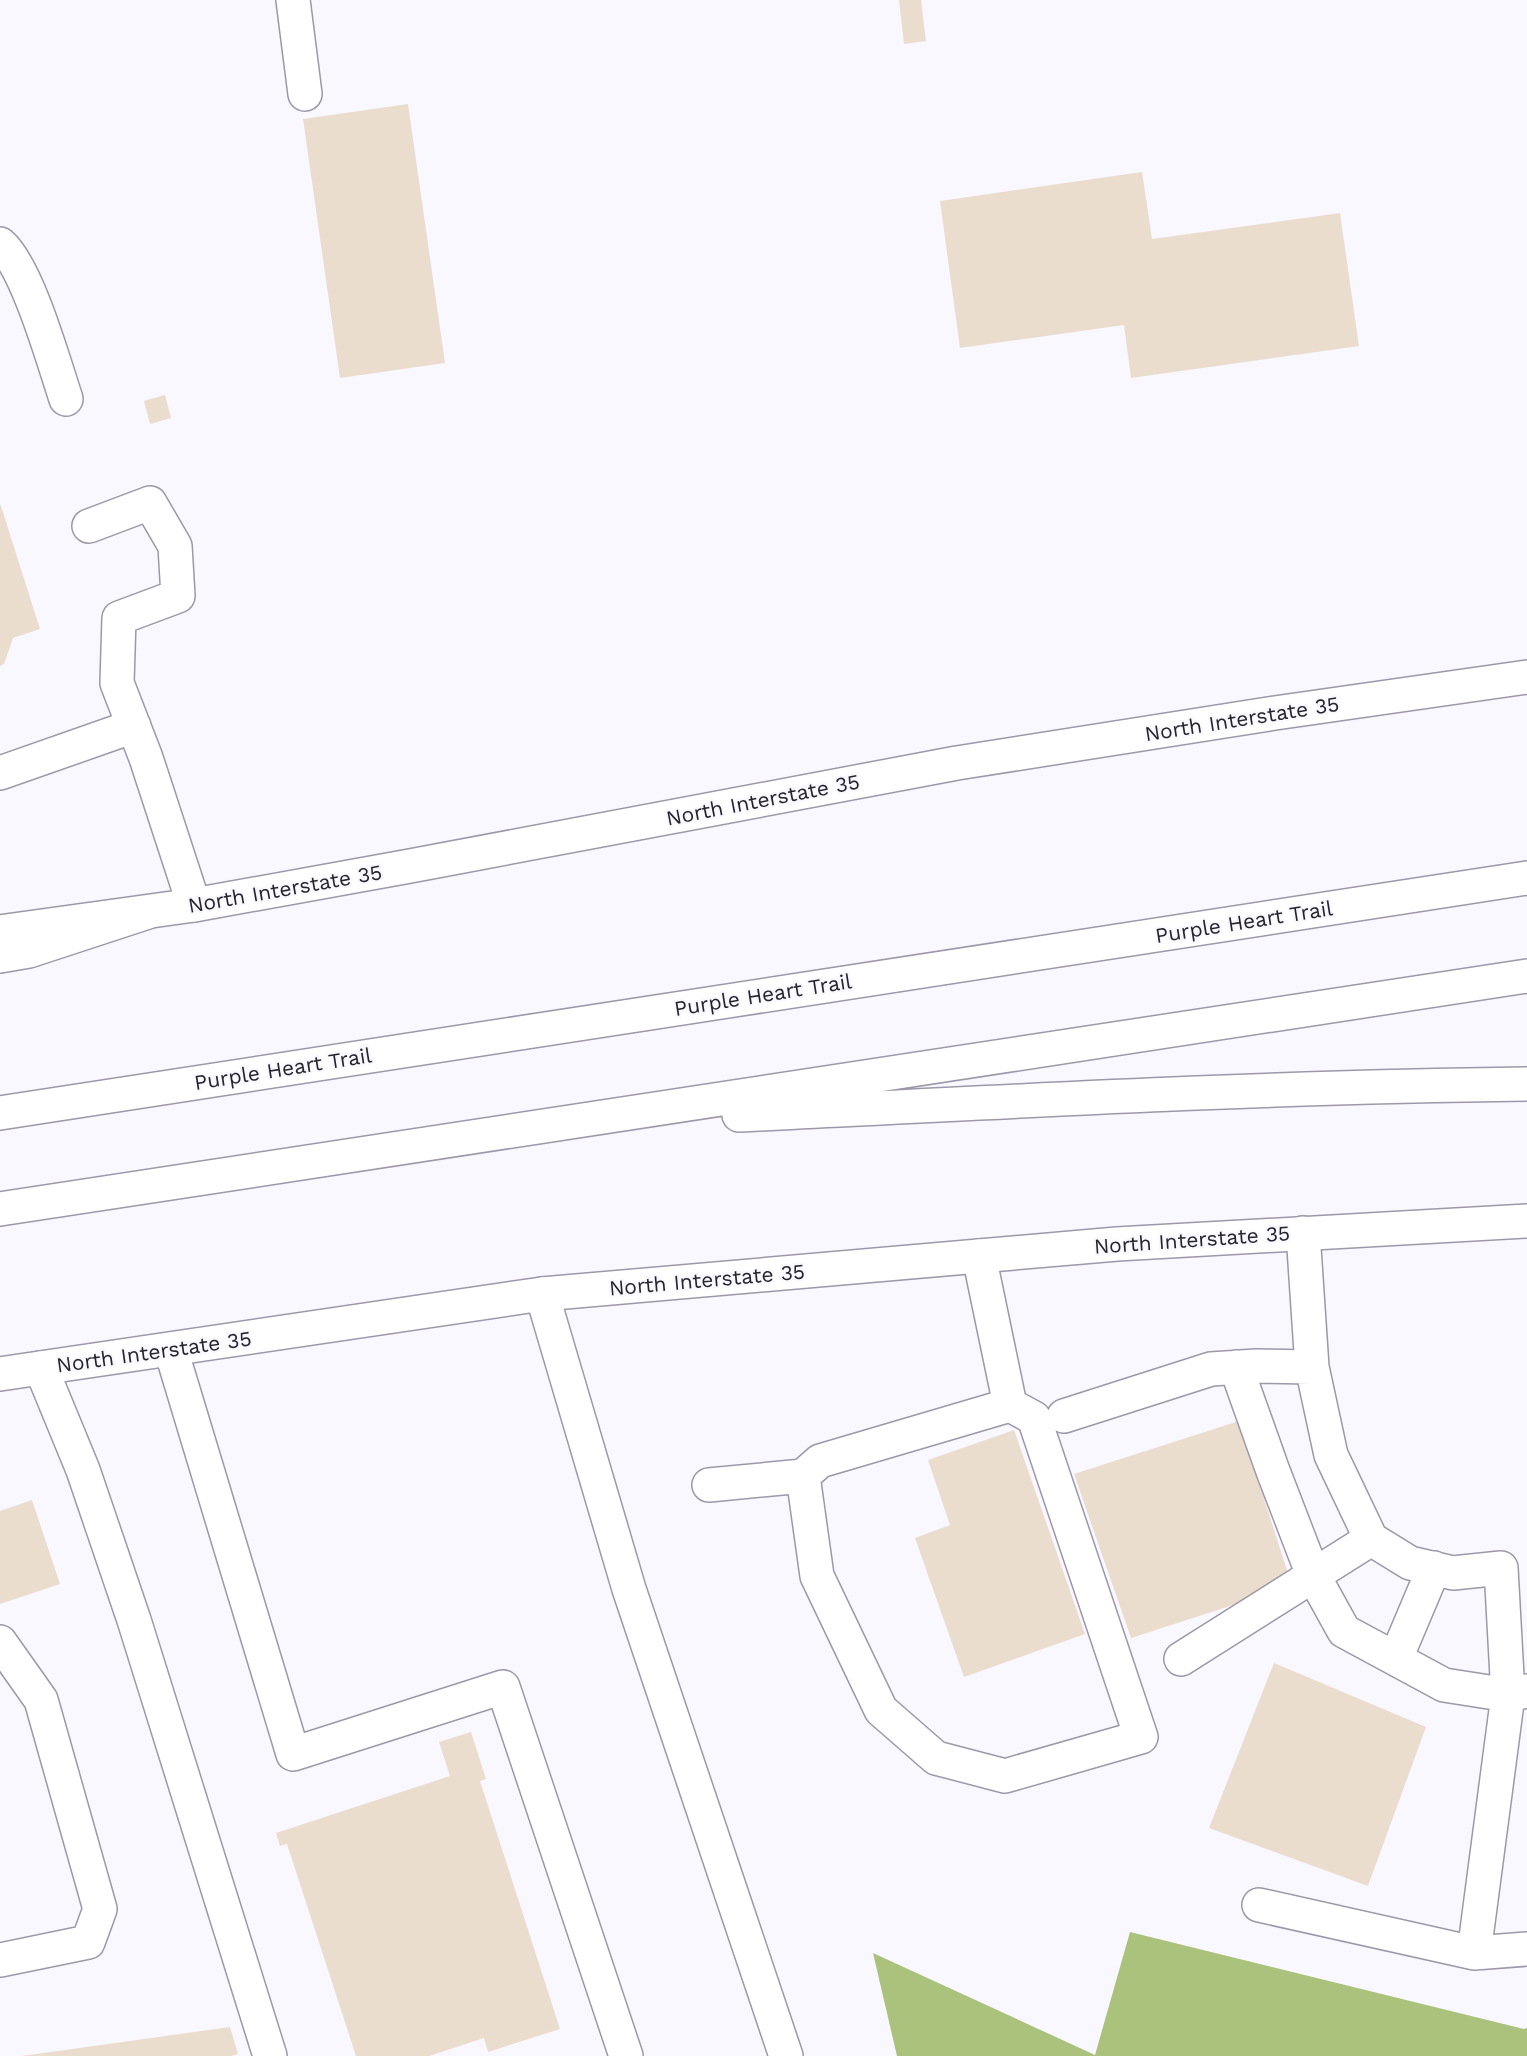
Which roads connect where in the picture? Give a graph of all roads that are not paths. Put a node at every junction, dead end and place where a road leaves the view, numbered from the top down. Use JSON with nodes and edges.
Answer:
{"nodes":[{"id":1,"x":293,"y":0,"type":"edge"},
{"id":2,"x":305,"y":94,"type":"dead end"},
{"id":3,"x":0,"y":244,"type":"edge"},
{"id":4,"x":66,"y":399,"type":"dead end"},
{"id":5,"x":89,"y":526,"type":"dead end"},
{"id":6,"x":1527,"y":677,"type":"edge"},
{"id":7,"x":134,"y":726,"type":"junction"},
{"id":8,"x":0,"y":773,"type":"edge"},
{"id":9,"x":1527,"y":879,"type":"edge"},
{"id":10,"x":194,"y":905,"type":"junction"},
{"id":11,"x":148,"y":912,"type":"junction"},
{"id":12,"x":0,"y":932,"type":"edge"},
{"id":13,"x":0,"y":956,"type":"edge"},
{"id":14,"x":1527,"y":976,"type":"edge"},
{"id":15,"x":1527,"y":1084,"type":"edge"},
{"id":16,"x":0,"y":1113,"type":"edge"},
{"id":17,"x":552,"y":1125,"type":"junction"},
{"id":18,"x":0,"y":1209,"type":"edge"},
{"id":19,"x":1527,"y":1221,"type":"edge"},
{"id":20,"x":1303,"y":1233,"type":"junction"},
{"id":21,"x":979,"y":1256,"type":"junction"},
{"id":22,"x":542,"y":1294,"type":"junction"},
{"id":23,"x":171,"y":1350,"type":"junction"},
{"id":24,"x":1236,"y":1367,"type":"junction"},
{"id":25,"x":1312,"y":1367,"type":"junction"},
{"id":26,"x":41,"y":1368,"type":"junction"},
{"id":27,"x":0,"y":1374,"type":"edge"},
{"id":28,"x":1010,"y":1405,"type":"junction"},
{"id":29,"x":1064,"y":1416,"type":"dead end"},
{"id":30,"x":802,"y":1476,"type":"junction"},
{"id":31,"x":709,"y":1485,"type":"dead end"},
{"id":32,"x":1371,"y":1539,"type":"junction"},
{"id":33,"x":1434,"y":1568,"type":"junction"},
{"id":34,"x":1313,"y":1575,"type":"junction"},
{"id":35,"x":0,"y":1642,"type":"edge"},
{"id":36,"x":1396,"y":1658,"type":"junction"},
{"id":37,"x":1181,"y":1659,"type":"dead end"},
{"id":38,"x":1518,"y":1693,"type":"edge"},
{"id":39,"x":1259,"y":1905,"type":"dead end"},
{"id":40,"x":1527,"y":1949,"type":"edge"},
{"id":41,"x":1474,"y":1953,"type":"junction"},
{"id":42,"x":0,"y":1960,"type":"edge"},
{"id":43,"x":270,"y":2056,"type":"edge"},
{"id":44,"x":626,"y":2056,"type":"edge"},
{"id":45,"x":786,"y":2056,"type":"edge"}],
"edges":[{"from":1,"to":2,"type":"main road"},
{"from":3,"to":4,"type":"main road"},
{"from":5,"to":7,"type":"main road"},
{"from":6,"to":10,"type":"main road","name":"North Interstate 35"},
{"from":7,"to":8,"type":"main road"},
{"from":7,"to":10,"type":"main road"},
{"from":9,"to":16,"type":"main road","name":"Purple Heart Trail"},
{"from":10,"to":11,"type":"main road","name":"North Interstate 35"},
{"from":11,"to":12,"type":"main road","name":"North Interstate 35"},
{"from":11,"to":13,"type":"main road"},
{"from":14,"to":17,"type":"main road"},
{"from":15,"to":17,"type":"main road"},
{"from":17,"to":18,"type":"main road"},
{"from":19,"to":20,"type":"main road","name":"North Interstate 35"},
{"from":20,"to":21,"type":"main road","name":"North Interstate 35"},
{"from":20,"to":25,"type":"main road"},
{"from":21,"to":22,"type":"main road","name":"North Interstate 35"},
{"from":21,"to":28,"type":"main road"},
{"from":22,"to":23,"type":"main road","name":"North Interstate 35"},
{"from":22,"to":45,"type":"main road"},
{"from":23,"to":26,"type":"main road","name":"North Interstate 35"},
{"from":23,"to":44,"type":"main road"},
{"from":24,"to":25,"type":"main road"},
{"from":24,"to":29,"type":"main road"},
{"from":24,"to":34,"type":"main road"},
{"from":25,"to":32,"type":"main road"},
{"from":26,"to":27,"type":"main road","name":"North Interstate 35"},
{"from":26,"to":43,"type":"main road"},
{"from":28,"to":30,"type":"main road"},
{"from":28,"to":30,"type":"main road"},
{"from":30,"to":31,"type":"main road"},
{"from":32,"to":33,"type":"main road"},
{"from":32,"to":34,"type":"main road"},
{"from":33,"to":36,"type":"main road"},
{"from":33,"to":38,"type":"main road"},
{"from":34,"to":36,"type":"main road"},
{"from":34,"to":37,"type":"main road"},
{"from":35,"to":42,"type":"main road"},
{"from":36,"to":38,"type":"main road"},
{"from":38,"to":41,"type":"main road"},
{"from":39,"to":41,"type":"main road"},
{"from":40,"to":41,"type":"main road"}]}
